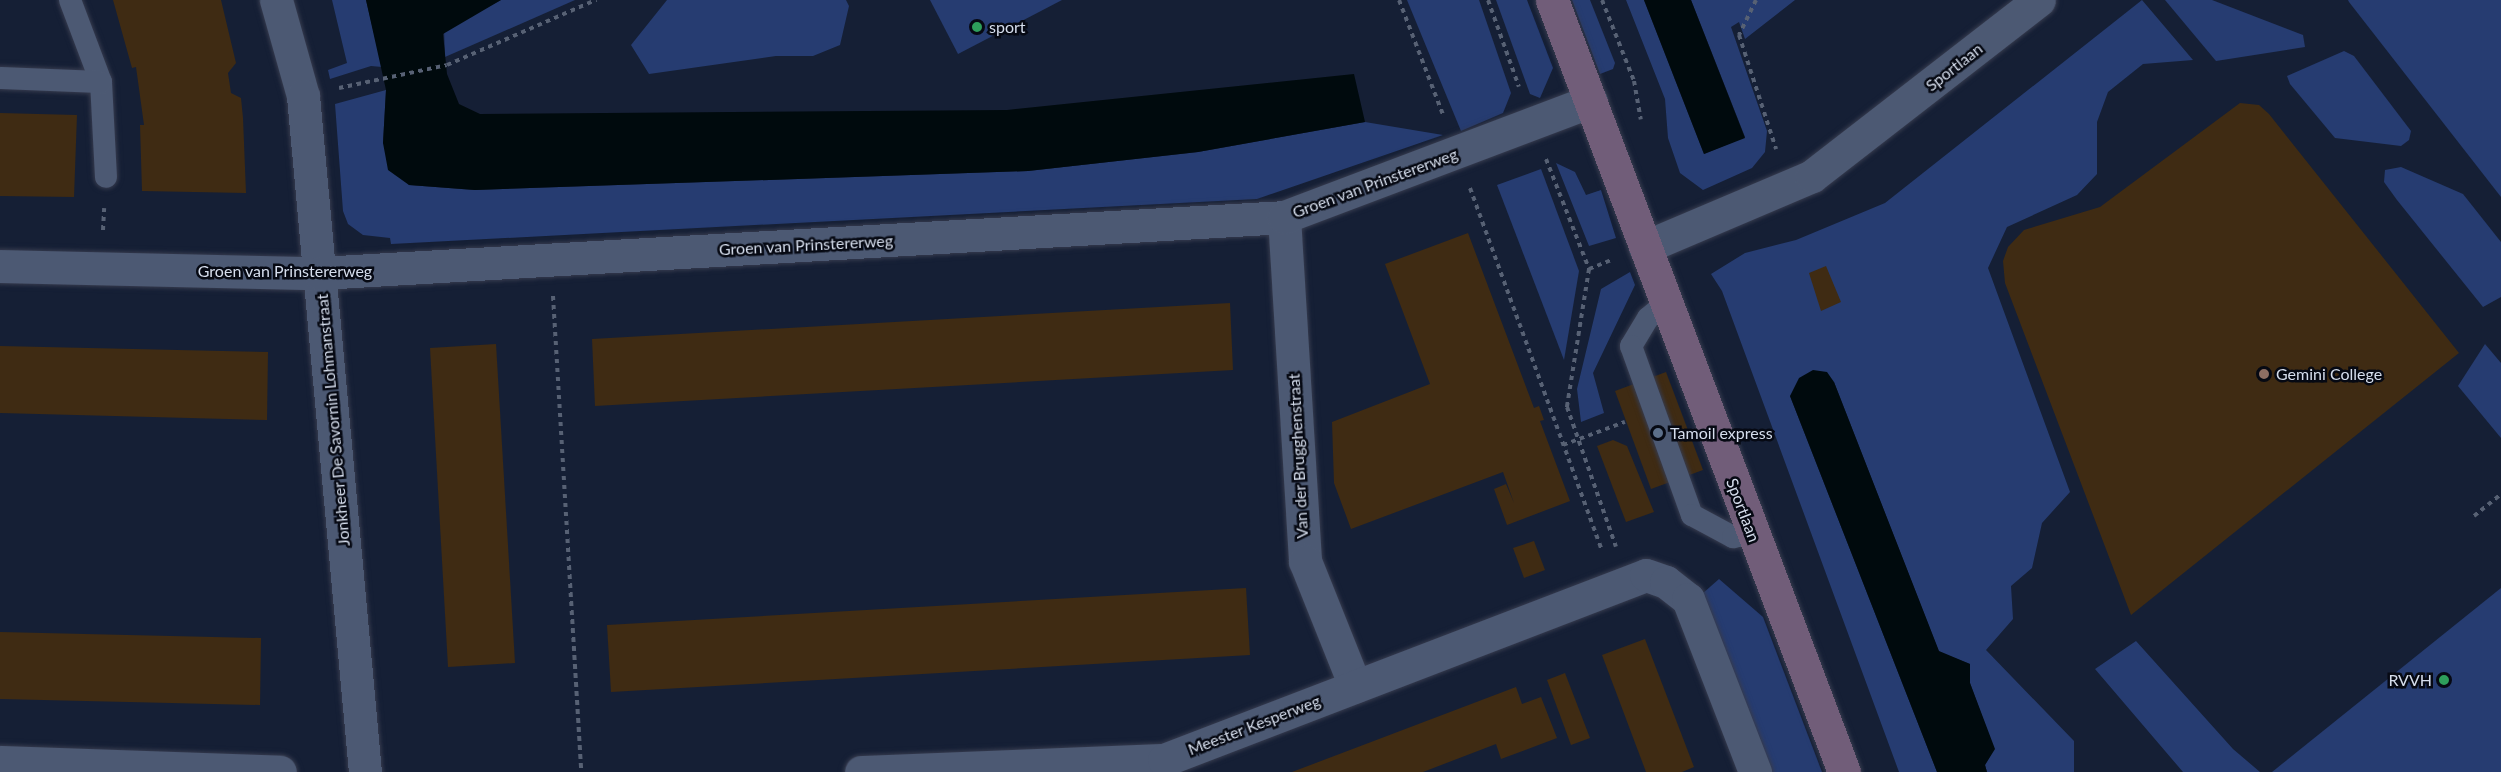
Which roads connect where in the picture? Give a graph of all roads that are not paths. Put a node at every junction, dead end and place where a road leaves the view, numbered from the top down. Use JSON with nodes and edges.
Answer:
{"nodes":[{"id":1,"x":70,"y":0,"type":"edge"},
{"id":2,"x":276,"y":0,"type":"edge"},
{"id":3,"x":1552,"y":0,"type":"edge"},
{"id":4,"x":2039,"y":0,"type":"edge"},
{"id":5,"x":0,"y":78,"type":"edge"},
{"id":6,"x":101,"y":82,"type":"junction"},
{"id":7,"x":1591,"y":101,"type":"junction"},
{"id":8,"x":106,"y":177,"type":"road end"},
{"id":9,"x":1284,"y":217,"type":"junction"},
{"id":10,"x":1645,"y":247,"type":"junction"},
{"id":11,"x":0,"y":266,"type":"edge"},
{"id":12,"x":320,"y":273,"type":"junction"},
{"id":13,"x":1666,"y":303,"type":"junction"},
{"id":14,"x":1752,"y":534,"type":"junction"},
{"id":15,"x":1355,"y":686,"type":"junction"},
{"id":16,"x":0,"y":762,"type":"edge"},
{"id":17,"x":1166,"y":766,"type":"edge"},
{"id":18,"x":280,"y":772,"type":"edge"},
{"id":19,"x":365,"y":772,"type":"edge"},
{"id":20,"x":861,"y":772,"type":"edge"},
{"id":21,"x":1755,"y":772,"type":"edge"},
{"id":22,"x":1844,"y":772,"type":"edge"}],
"edges":[{"from":1,"to":6,"type":"lane"},
{"from":2,"to":12,"type":"street","name":"Jonkheer De Savornin Lohmanstraat"},
{"from":3,"to":7,"type":"street","name":"Sportlaan"},
{"from":4,"to":10,"type":"street","name":"Sportlaan"},
{"from":5,"to":6,"type":"lane"},
{"from":6,"to":8,"type":"lane"},
{"from":7,"to":9,"type":"street","name":"Groen van Prinstererweg"},
{"from":7,"to":10,"type":"street","name":"Sportlaan"},
{"from":9,"to":12,"type":"street","name":"Groen van Prinstererweg"},
{"from":9,"to":15,"type":"street","name":"Van der Brugghenstraat"},
{"from":10,"to":13,"type":"street","name":"Sportlaan"},
{"from":11,"to":12,"type":"street","name":"Groen van Prinstererweg"},
{"from":12,"to":19,"type":"street","name":"Jonkheer De Savornin Lohmanstraat"},
{"from":13,"to":14,"type":"street","name":"Sportlaan"},
{"from":13,"to":14,"type":"lane"},
{"from":14,"to":22,"type":"street","name":"Sportlaan"},
{"from":15,"to":17,"type":"street","name":"Meester Kesperweg"},
{"from":15,"to":21,"type":"street","name":"Meester Kesperweg"},
{"from":16,"to":18,"type":"street"},
{"from":17,"to":20,"type":"street","name":"Meester Kesperweg"}]}
